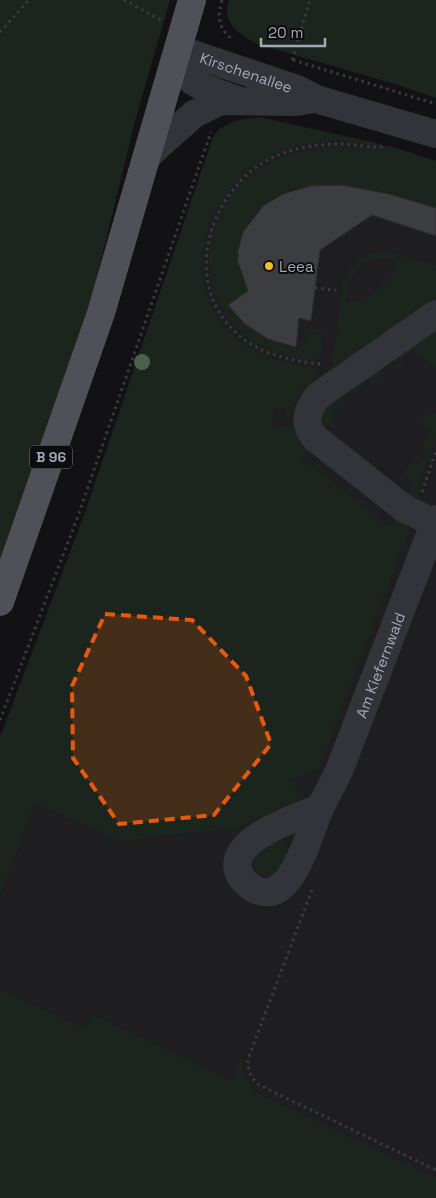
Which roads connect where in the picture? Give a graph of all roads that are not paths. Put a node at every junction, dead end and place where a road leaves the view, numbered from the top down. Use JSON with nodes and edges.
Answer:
{"nodes":[{"id":1,"x":192,"y":0,"type":"edge"},
{"id":2,"x":178,"y":49,"type":"junction"},
{"id":3,"x":315,"y":98,"type":"junction"},
{"id":4,"x":235,"y":99,"type":"junction"},
{"id":5,"x":436,"y":134,"type":"edge"},
{"id":6,"x":147,"y":156,"type":"junction"},
{"id":7,"x":436,"y":314,"type":"edge"},
{"id":8,"x":429,"y":519,"type":"edge"},
{"id":9,"x":0,"y":602,"type":"edge"},
{"id":10,"x":320,"y":808,"type":"dead end"}],
"edges":[{"from":1,"to":2,"type":"main road","number":"B 96"},
{"from":2,"to":3,"type":"street","name":"Kirschenallee"},
{"from":2,"to":4,"type":"street","name":"Kirschenallee"},
{"from":2,"to":6,"type":"main road","number":"B 96"},
{"from":3,"to":4,"type":"street","name":"Kirschenallee"},
{"from":3,"to":5,"type":"street","name":"Kirschenallee"},
{"from":4,"to":6,"type":"street","name":"Kirschenallee"},
{"from":6,"to":9,"type":"main road","number":"B 96"},
{"from":7,"to":8,"type":"street"},
{"from":8,"to":10,"type":"street","name":"Am Kiefernwald"}]}
